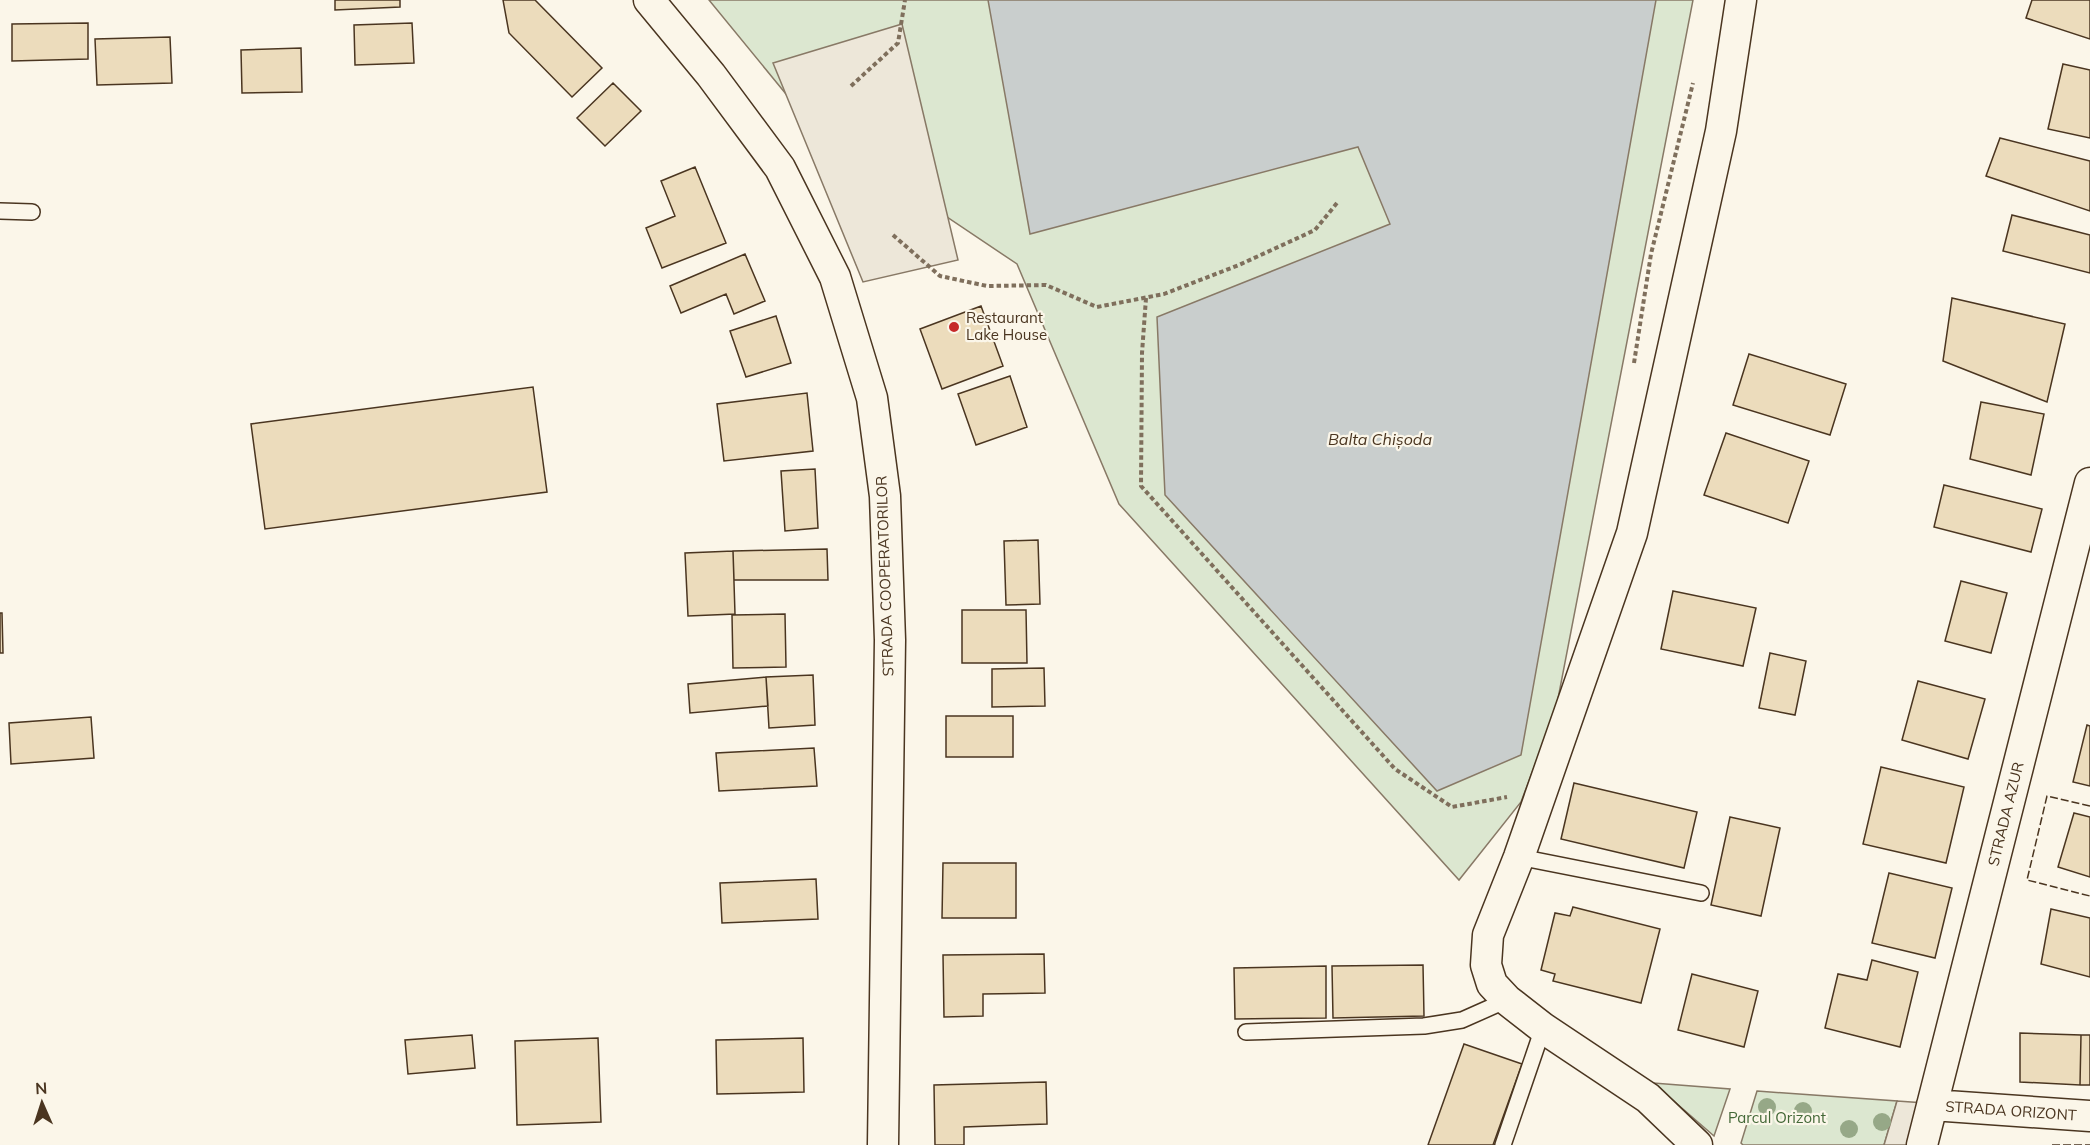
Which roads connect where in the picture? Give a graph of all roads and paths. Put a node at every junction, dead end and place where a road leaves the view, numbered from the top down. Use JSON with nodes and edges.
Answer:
{"nodes":[{"id":1,"x":650,"y":0,"type":"edge"},
{"id":2,"x":905,"y":0,"type":"edge"},
{"id":3,"x":1741,"y":0,"type":"edge"},
{"id":4,"x":1693,"y":83,"type":"dead end"},
{"id":5,"x":851,"y":86,"type":"dead end"},
{"id":6,"x":1337,"y":203,"type":"dead end"},
{"id":7,"x":0,"y":211,"type":"edge"},
{"id":8,"x":32,"y":212,"type":"dead end"},
{"id":9,"x":893,"y":235,"type":"dead end"},
{"id":10,"x":1146,"y":298,"type":"junction"},
{"id":11,"x":1633,"y":369,"type":"dead end"},
{"id":12,"x":2090,"y":483,"type":"edge"},
{"id":13,"x":1513,"y":796,"type":"dead end"},
{"id":14,"x":1519,"y":856,"type":"junction"},
{"id":15,"x":1701,"y":893,"type":"dead end"},
{"id":16,"x":1507,"y":1000,"type":"junction"},
{"id":17,"x":1543,"y":1028,"type":"junction"},
{"id":18,"x":1246,"y":1032,"type":"dead end"},
{"id":19,"x":1932,"y":1105,"type":"junction"},
{"id":20,"x":2090,"y":1116,"type":"edge"},
{"id":21,"x":883,"y":1145,"type":"edge"},
{"id":22,"x":1503,"y":1145,"type":"edge"},
{"id":23,"x":1697,"y":1145,"type":"edge"},
{"id":24,"x":1922,"y":1145,"type":"edge"}],
"edges":[{"from":1,"to":21,"type":"street","name":"STRADA COOPERATORILOR"},
{"from":2,"to":5,"type":"path"},
{"from":3,"to":14,"type":"street"},
{"from":4,"to":11,"type":"path"},
{"from":6,"to":10,"type":"path"},
{"from":7,"to":8,"type":"lane"},
{"from":9,"to":10,"type":"path"},
{"from":10,"to":13,"type":"path"},
{"from":12,"to":19,"type":"street","name":"STRADA AZUR"},
{"from":14,"to":15,"type":"lane"},
{"from":14,"to":16,"type":"street"},
{"from":16,"to":17,"type":"street"},
{"from":16,"to":18,"type":"lane"},
{"from":17,"to":22,"type":"lane"},
{"from":17,"to":23,"type":"street"},
{"from":19,"to":20,"type":"street","name":"STRADA ORIZONT"},
{"from":19,"to":24,"type":"street","name":"STRADA AZUR"}]}
